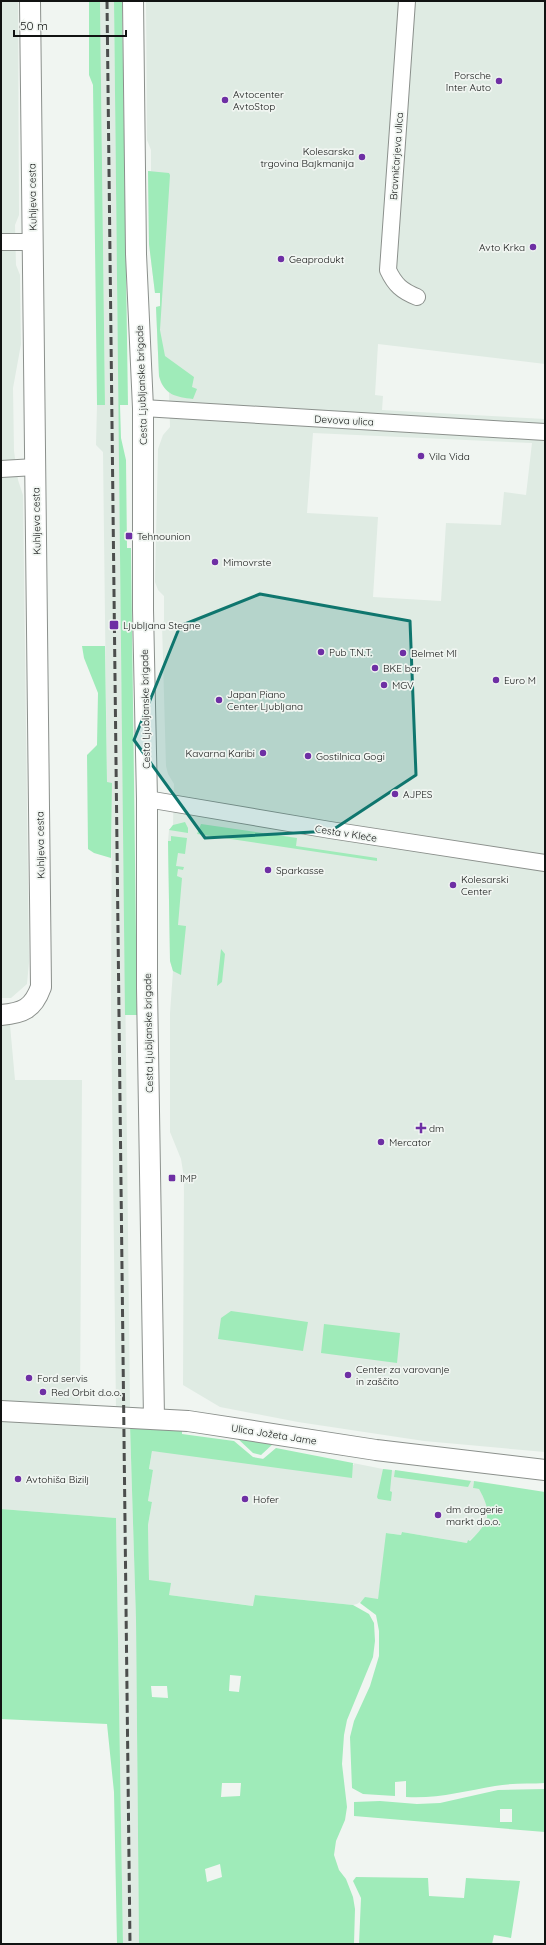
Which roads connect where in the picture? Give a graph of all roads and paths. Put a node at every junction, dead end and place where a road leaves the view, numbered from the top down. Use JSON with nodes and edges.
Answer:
{"nodes":[{"id":1,"x":30,"y":1,"type":"edge"},
{"id":2,"x":133,"y":1,"type":"edge"},
{"id":3,"x":407,"y":1,"type":"edge"},
{"id":4,"x":1,"y":242,"type":"edge"},
{"id":5,"x":32,"y":242,"type":"junction"},
{"id":6,"x":417,"y":297,"type":"dead end"},
{"id":7,"x":143,"y":408,"type":"junction"},
{"id":8,"x":545,"y":432,"type":"edge"},
{"id":9,"x":35,"y":467,"type":"junction"},
{"id":10,"x":1,"y":469,"type":"edge"},
{"id":11,"x":147,"y":799,"type":"junction"},
{"id":12,"x":545,"y":863,"type":"edge"},
{"id":13,"x":1,"y":1015,"type":"edge"},
{"id":14,"x":1,"y":1411,"type":"edge"},
{"id":15,"x":154,"y":1418,"type":"junction"},
{"id":16,"x":545,"y":1470,"type":"edge"}],
"edges":[{"from":1,"to":5,"type":"street","name":"Kuhljeva cesta"},
{"from":2,"to":7,"type":"street","name":"Cesta Ljubljanske brigade"},
{"from":3,"to":6,"type":"street","name":"Bravničarjeva ulica"},
{"from":4,"to":5,"type":"street"},
{"from":5,"to":9,"type":"street","name":"Kuhljeva cesta"},
{"from":7,"to":8,"type":"street","name":"Devova ulica"},
{"from":7,"to":11,"type":"street","name":"Cesta Ljubljanske brigade"},
{"from":9,"to":10,"type":"street"},
{"from":9,"to":13,"type":"street","name":"Kuhljeva cesta"},
{"from":11,"to":12,"type":"street","name":"Cesta v Kleče"},
{"from":11,"to":15,"type":"street","name":"Cesta Ljubljanske brigade"},
{"from":14,"to":15,"type":"street","name":"Ulica Jožeta Jame"},
{"from":15,"to":16,"type":"street","name":"Ulica Jožeta Jame"}]}
